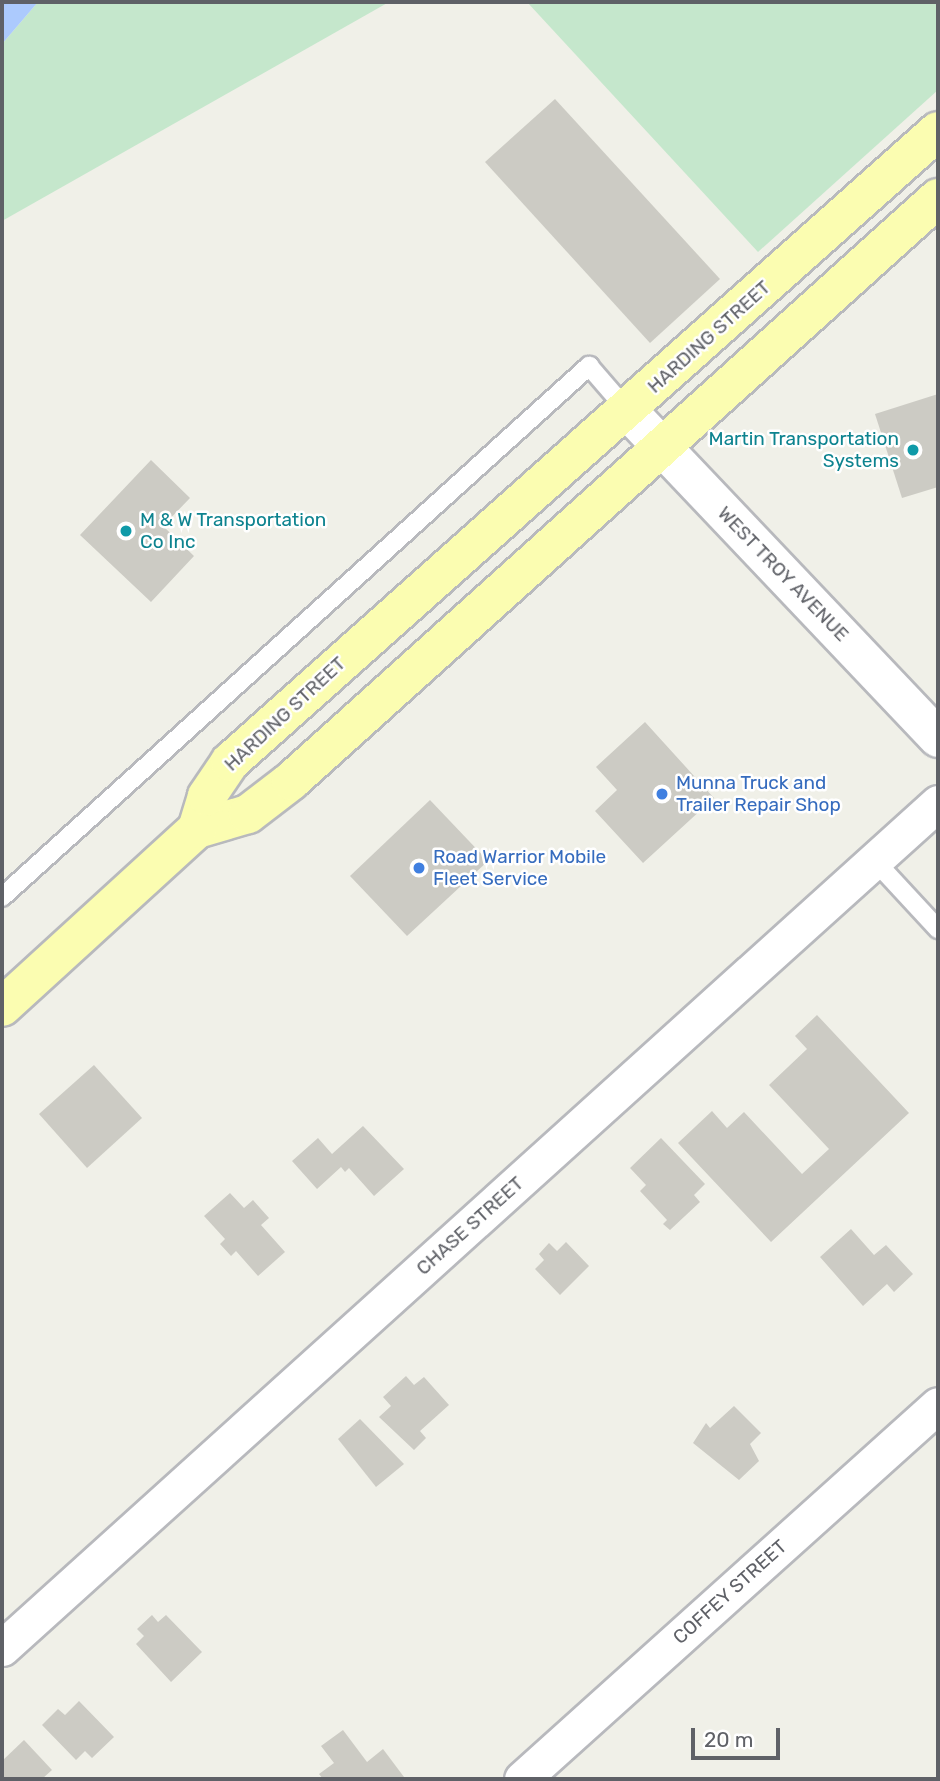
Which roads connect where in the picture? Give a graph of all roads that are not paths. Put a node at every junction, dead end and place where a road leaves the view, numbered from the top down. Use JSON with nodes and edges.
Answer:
{"nodes":[{"id":1,"x":938,"y":131,"type":"edge"},
{"id":2,"x":938,"y":198,"type":"edge"},
{"id":3,"x":628,"y":410,"type":"junction"},
{"id":4,"x":664,"y":449,"type":"junction"},
{"id":5,"x":938,"y":737,"type":"edge"},
{"id":6,"x":938,"y":803,"type":"edge"},
{"id":7,"x":197,"y":829,"type":"junction"},
{"id":8,"x":875,"y":861,"type":"junction"},
{"id":9,"x":2,"y":897,"type":"edge"},
{"id":10,"x":938,"y":929,"type":"edge"},
{"id":11,"x":2,"y":1007,"type":"edge"},
{"id":12,"x":938,"y":1405,"type":"edge"},
{"id":13,"x":2,"y":1648,"type":"edge"},
{"id":14,"x":523,"y":1779,"type":"edge"}],
"edges":[{"from":1,"to":3,"type":"main road","name":"HARDING STREET"},
{"from":2,"to":4,"type":"main road"},
{"from":3,"to":4,"type":"main road","name":"WEST TROY AVENUE"},
{"from":3,"to":7,"type":"main road","name":"HARDING STREET"},
{"from":3,"to":9,"type":"lane"},
{"from":4,"to":5,"type":"main road","name":"WEST TROY AVENUE"},
{"from":4,"to":7,"type":"main road"},
{"from":6,"to":8,"type":"street","name":"CHASE STREET"},
{"from":7,"to":11,"type":"main road"},
{"from":8,"to":10,"type":"lane"},
{"from":8,"to":13,"type":"street","name":"CHASE STREET"},
{"from":12,"to":14,"type":"street","name":"COFFEY STREET"}]}
